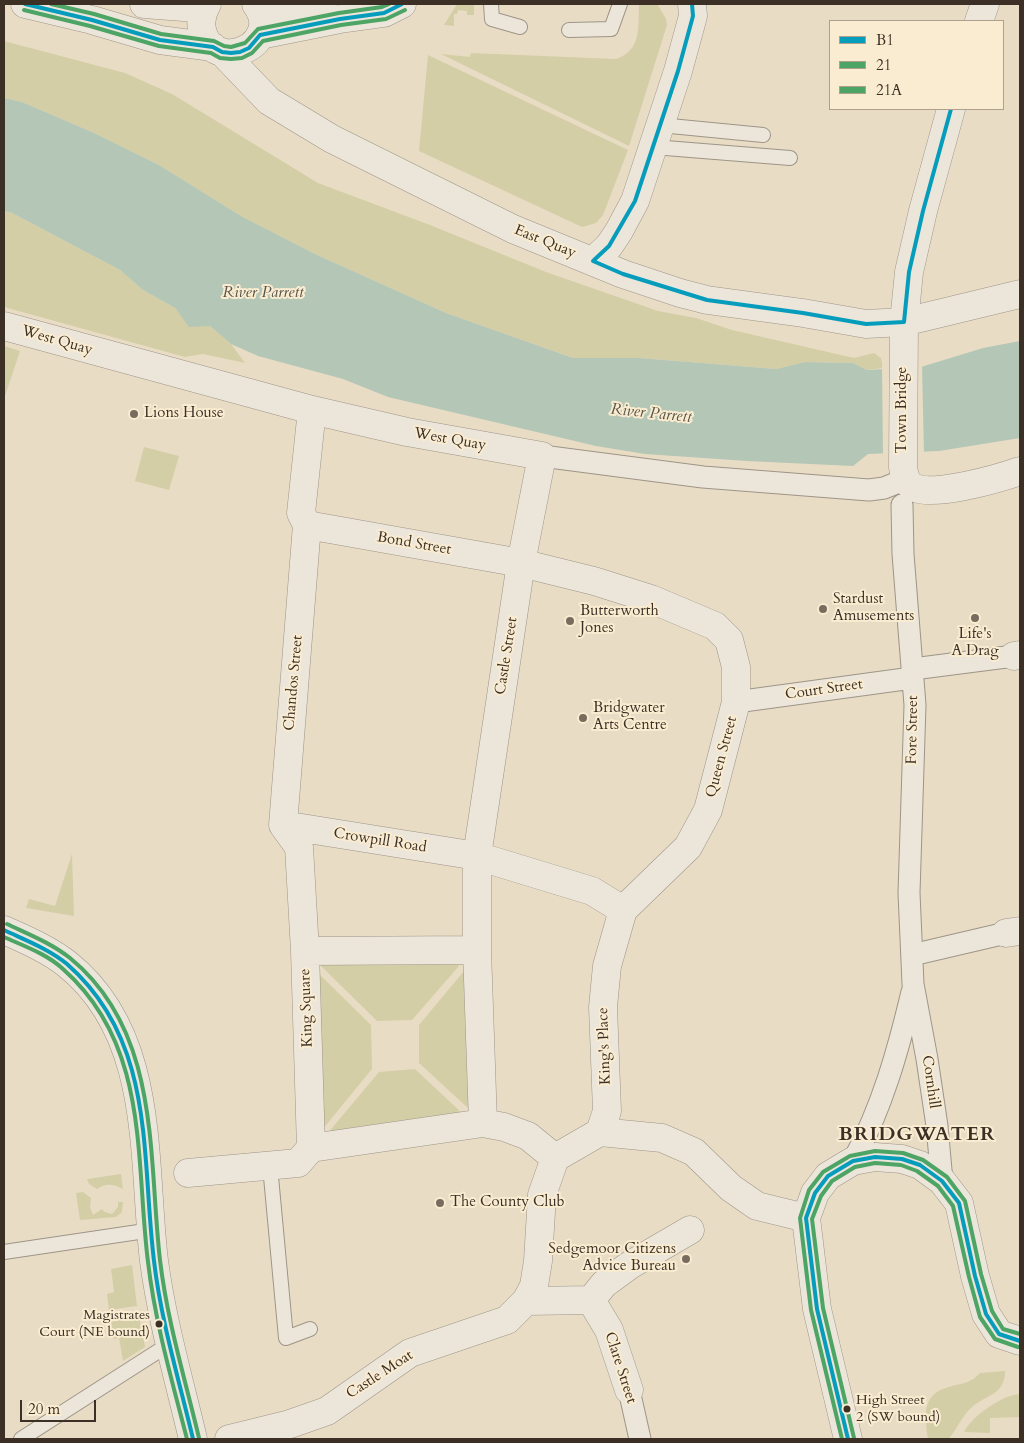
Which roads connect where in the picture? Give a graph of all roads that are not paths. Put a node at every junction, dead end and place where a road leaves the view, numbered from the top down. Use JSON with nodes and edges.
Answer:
{"nodes":[{"id":1,"x":25,"y":4,"type":"edge"},
{"id":2,"x":144,"y":4,"type":"edge"},
{"id":3,"x":256,"y":4,"type":"edge"},
{"id":4,"x":269,"y":4,"type":"edge"},
{"id":5,"x":402,"y":4,"type":"edge"},
{"id":6,"x":491,"y":4,"type":"edge"},
{"id":7,"x":620,"y":4,"type":"edge"},
{"id":8,"x":692,"y":4,"type":"edge"},
{"id":9,"x":985,"y":4,"type":"edge"},
{"id":10,"x":206,"y":5,"type":"edge"},
{"id":11,"x":340,"y":19,"type":"junction"},
{"id":12,"x":979,"y":20,"type":"edge"},
{"id":13,"x":520,"y":27,"type":"dead end"},
{"id":14,"x":569,"y":30,"type":"dead end"},
{"id":15,"x":258,"y":39,"type":"junction"},
{"id":16,"x":218,"y":49,"type":"junction"},
{"id":17,"x":269,"y":101,"type":"junction"},
{"id":18,"x":951,"y":110,"type":"edge"},
{"id":19,"x":763,"y":135,"type":"dead end"},
{"id":20,"x":657,"y":136,"type":"junction"},
{"id":21,"x":790,"y":158,"type":"dead end"},
{"id":22,"x":593,"y":261,"type":"junction"},
{"id":23,"x":1020,"y":294,"type":"edge"},
{"id":24,"x":904,"y":322,"type":"junction"},
{"id":25,"x":4,"y":326,"type":"edge"},
{"id":26,"x":312,"y":410,"type":"junction"},
{"id":27,"x":542,"y":456,"type":"junction"},
{"id":28,"x":1020,"y":471,"type":"edge"},
{"id":29,"x":903,"y":484,"type":"junction"},
{"id":30,"x":307,"y":525,"type":"junction"},
{"id":31,"x":521,"y":563,"type":"junction"},
{"id":32,"x":1017,"y":655,"type":"edge"},
{"id":33,"x":913,"y":673,"type":"junction"},
{"id":34,"x":736,"y":702,"type":"junction"},
{"id":35,"x":282,"y":825,"type":"junction"},
{"id":36,"x":477,"y":856,"type":"junction"},
{"id":37,"x":623,"y":910,"type":"junction"},
{"id":38,"x":4,"y":930,"type":"edge"},
{"id":39,"x":1013,"y":932,"type":"edge"},
{"id":40,"x":477,"y":950,"type":"junction"},
{"id":41,"x":305,"y":951,"type":"junction"},
{"id":42,"x":912,"y":955,"type":"junction"},
{"id":43,"x":914,"y":984,"type":"junction"},
{"id":44,"x":483,"y":1124,"type":"junction"},
{"id":45,"x":600,"y":1132,"type":"junction"},
{"id":46,"x":312,"y":1148,"type":"junction"},
{"id":47,"x":555,"y":1158,"type":"junction"},
{"id":48,"x":853,"y":1162,"type":"junction"},
{"id":49,"x":270,"y":1166,"type":"junction"},
{"id":50,"x":188,"y":1173,"type":"dead end"},
{"id":51,"x":942,"y":1180,"type":"junction"},
{"id":52,"x":806,"y":1218,"type":"junction"},
{"id":53,"x":152,"y":1230,"type":"junction"},
{"id":54,"x":690,"y":1230,"type":"dead end"},
{"id":55,"x":4,"y":1252,"type":"edge"},
{"id":56,"x":591,"y":1300,"type":"junction"},
{"id":57,"x":526,"y":1301,"type":"junction"},
{"id":58,"x":310,"y":1329,"type":"dead end"},
{"id":59,"x":1018,"y":1341,"type":"edge"},
{"id":60,"x":171,"y":1343,"type":"junction"},
{"id":61,"x":629,"y":1390,"type":"joint"},
{"id":62,"x":21,"y":1439,"type":"edge"},
{"id":63,"x":193,"y":1439,"type":"edge"},
{"id":64,"x":229,"y":1439,"type":"edge"},
{"id":65,"x":640,"y":1439,"type":"edge"},
{"id":66,"x":848,"y":1439,"type":"edge"}],
"edges":[{"from":1,"to":16,"type":"street"},
{"from":2,"to":10,"type":"street"},
{"from":3,"to":15,"type":"street"},
{"from":4,"to":11,"type":"street"},
{"from":5,"to":11,"type":"street"},
{"from":6,"to":13,"type":"lane"},
{"from":7,"to":14,"type":"lane"},
{"from":8,"to":20,"type":"street"},
{"from":9,"to":12,"type":"street"},
{"from":10,"to":16,"type":"street","name":"East Quay"},
{"from":11,"to":15,"type":"street"},
{"from":15,"to":16,"type":"street"},
{"from":15,"to":17,"type":"street"},
{"from":16,"to":17,"type":"street","name":"East Quay"},
{"from":17,"to":22,"type":"street","name":"East Quay"},
{"from":18,"to":24,"type":"street","name":"Town Bridge"},
{"from":19,"to":20,"type":"lane"},
{"from":20,"to":21,"type":"lane"},
{"from":20,"to":22,"type":"street"},
{"from":22,"to":24,"type":"street","name":"East Quay"},
{"from":23,"to":24,"type":"street","name":"East Quay"},
{"from":24,"to":29,"type":"street","name":"Town Bridge"},
{"from":25,"to":26,"type":"street","name":"West Quay"},
{"from":26,"to":27,"type":"street","name":"West Quay"},
{"from":26,"to":30,"type":"street","name":"Chandos Street"},
{"from":27,"to":29,"type":"street","name":"West Quay"},
{"from":27,"to":31,"type":"street","name":"Castle Street"},
{"from":28,"to":29,"type":"street"},
{"from":29,"to":33,"type":"street","name":"Fore Street"},
{"from":30,"to":31,"type":"street","name":"Bond Street"},
{"from":30,"to":35,"type":"street","name":"Chandos Street"},
{"from":31,"to":34,"type":"street","name":"Queen Street"},
{"from":31,"to":36,"type":"street","name":"Castle Street"},
{"from":32,"to":33,"type":"street","name":"Court Street"},
{"from":33,"to":34,"type":"street","name":"Court Street"},
{"from":33,"to":42,"type":"street","name":"Fore Street"},
{"from":34,"to":37,"type":"street","name":"Queen Street"},
{"from":35,"to":36,"type":"street","name":"Crowpill Road"},
{"from":35,"to":41,"type":"street"},
{"from":36,"to":37,"type":"street"},
{"from":36,"to":40,"type":"street"},
{"from":37,"to":45,"type":"street","name":"King's Place"},
{"from":38,"to":53,"type":"street"},
{"from":39,"to":42,"type":"street"},
{"from":40,"to":41,"type":"street","name":"King Square"},
{"from":40,"to":44,"type":"street"},
{"from":41,"to":46,"type":"street","name":"King Square"},
{"from":42,"to":43,"type":"street","name":"Cornhill"},
{"from":43,"to":48,"type":"street","name":"Cornhill"},
{"from":43,"to":51,"type":"street","name":"Cornhill"},
{"from":44,"to":46,"type":"street"},
{"from":44,"to":47,"type":"street"},
{"from":45,"to":47,"type":"street"},
{"from":45,"to":52,"type":"street"},
{"from":46,"to":49,"type":"street"},
{"from":47,"to":57,"type":"street","name":"Castle Moat"},
{"from":48,"to":51,"type":"street"},
{"from":48,"to":52,"type":"street"},
{"from":49,"to":50,"type":"street"},
{"from":49,"to":58,"type":"lane"},
{"from":51,"to":59,"type":"street"},
{"from":52,"to":66,"type":"street"},
{"from":53,"to":55,"type":"lane"},
{"from":53,"to":60,"type":"street"},
{"from":54,"to":56,"type":"street"},
{"from":56,"to":57,"type":"street"},
{"from":56,"to":61,"type":"street","name":"Clare Street"},
{"from":57,"to":64,"type":"street","name":"Castle Moat"},
{"from":60,"to":62,"type":"lane"},
{"from":60,"to":63,"type":"street"},
{"from":61,"to":65,"type":"street","name":"Clare Street"}]}
